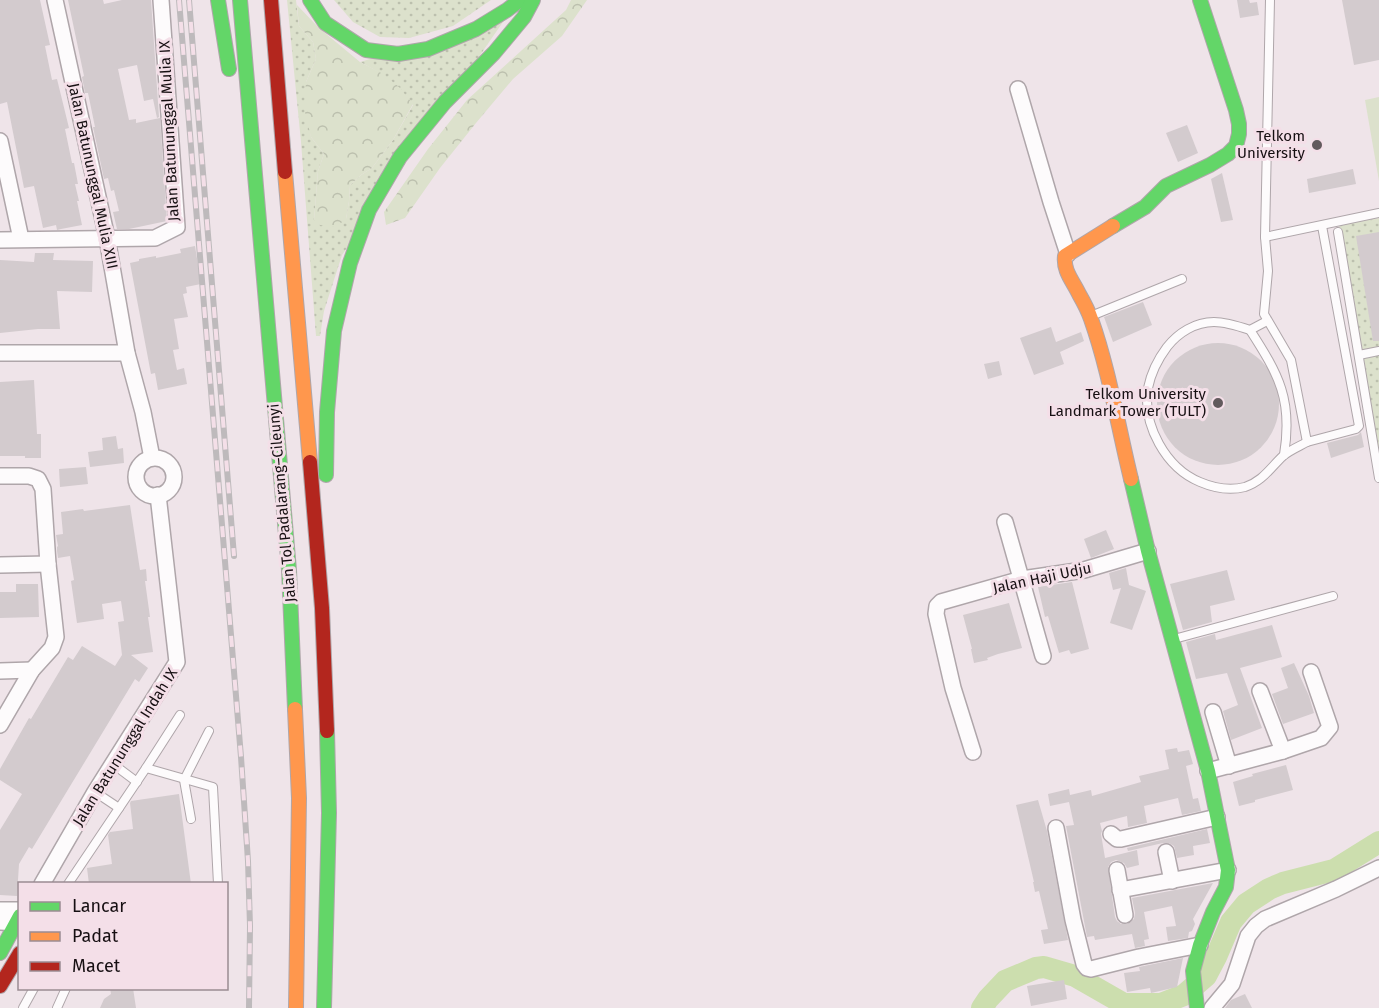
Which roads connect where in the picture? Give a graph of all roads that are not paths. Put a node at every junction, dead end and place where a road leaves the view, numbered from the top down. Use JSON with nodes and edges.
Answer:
{"nodes":[{"id":1,"x":55,"y":0,"type":"edge"},
{"id":2,"x":161,"y":0,"type":"edge"},
{"id":3,"x":218,"y":0,"type":"edge"},
{"id":4,"x":240,"y":0,"type":"edge"},
{"id":5,"x":271,"y":0,"type":"edge"},
{"id":6,"x":310,"y":0,"type":"edge"},
{"id":7,"x":520,"y":0,"type":"edge"},
{"id":8,"x":533,"y":0,"type":"edge"},
{"id":9,"x":1200,"y":0,"type":"edge"},
{"id":10,"x":1270,"y":0,"type":"edge"},
{"id":11,"x":231,"y":86,"type":"dead end"},
{"id":12,"x":1018,"y":89,"type":"dead end"},
{"id":13,"x":237,"y":118,"type":"dead end"},
{"id":14,"x":0,"y":141,"type":"edge"},
{"id":15,"x":1379,"y":213,"type":"edge"},
{"id":16,"x":257,"y":214,"type":"junction"},
{"id":17,"x":1322,"y":226,"type":"junction"},
{"id":18,"x":1338,"y":232,"type":"dead end"},
{"id":19,"x":1265,"y":237,"type":"junction"},
{"id":20,"x":107,"y":238,"type":"junction"},
{"id":21,"x":21,"y":239,"type":"junction"},
{"id":22,"x":0,"y":240,"type":"edge"},
{"id":23,"x":1068,"y":254,"type":"junction"},
{"id":24,"x":1182,"y":279,"type":"dead end"},
{"id":25,"x":1090,"y":317,"type":"junction"},
{"id":26,"x":1267,"y":321,"type":"junction"},
{"id":27,"x":1250,"y":330,"type":"junction"},
{"id":28,"x":1379,"y":351,"type":"edge"},
{"id":29,"x":0,"y":353,"type":"edge"},
{"id":30,"x":127,"y":353,"type":"junction"},
{"id":31,"x":1359,"y":355,"type":"junction"},
{"id":32,"x":1307,"y":442,"type":"junction"},
{"id":33,"x":1284,"y":455,"type":"junction"},
{"id":34,"x":152,"y":458,"type":"junction"},
{"id":35,"x":0,"y":476,"type":"edge"},
{"id":36,"x":1379,"y":478,"type":"edge"},
{"id":37,"x":158,"y":495,"type":"junction"},
{"id":38,"x":1005,"y":522,"type":"dead end"},
{"id":39,"x":1148,"y":551,"type":"junction"},
{"id":40,"x":48,"y":564,"type":"junction"},
{"id":41,"x":0,"y":565,"type":"edge"},
{"id":42,"x":1022,"y":579,"type":"junction"},
{"id":43,"x":1333,"y":596,"type":"dead end"},
{"id":44,"x":322,"y":608,"type":"junction"},
{"id":45,"x":1172,"y":640,"type":"junction"},
{"id":46,"x":1043,"y":656,"type":"dead end"},
{"id":47,"x":32,"y":670,"type":"junction"},
{"id":48,"x":0,"y":671,"type":"edge"},
{"id":49,"x":1311,"y":672,"type":"dead end"},
{"id":50,"x":1260,"y":691,"type":"dead end"},
{"id":51,"x":1213,"y":712,"type":"dead end"},
{"id":52,"x":180,"y":715,"type":"dead end"},
{"id":53,"x":0,"y":725,"type":"edge"},
{"id":54,"x":209,"y":731,"type":"dead end"},
{"id":55,"x":1283,"y":751,"type":"junction"},
{"id":56,"x":973,"y":752,"type":"dead end"},
{"id":57,"x":113,"y":764,"type":"junction"},
{"id":58,"x":1229,"y":766,"type":"junction"},
{"id":59,"x":146,"y":768,"type":"junction"},
{"id":60,"x":1208,"y":771,"type":"junction"},
{"id":61,"x":184,"y":780,"type":"junction"},
{"id":62,"x":136,"y":782,"type":"junction"},
{"id":63,"x":95,"y":792,"type":"junction"},
{"id":64,"x":119,"y":808,"type":"junction"},
{"id":65,"x":1217,"y":817,"type":"junction"},
{"id":66,"x":191,"y":819,"type":"dead end"},
{"id":67,"x":1056,"y":828,"type":"dead end"},
{"id":68,"x":1112,"y":834,"type":"dead end"},
{"id":69,"x":1166,"y":852,"type":"dead end"},
{"id":70,"x":1379,"y":868,"type":"edge"},
{"id":71,"x":1117,"y":870,"type":"dead end"},
{"id":72,"x":1228,"y":870,"type":"junction"},
{"id":73,"x":1172,"y":881,"type":"junction"},
{"id":74,"x":43,"y":882,"type":"edge"},
{"id":75,"x":69,"y":882,"type":"edge"},
{"id":76,"x":218,"y":882,"type":"edge"},
{"id":77,"x":1120,"y":890,"type":"junction"},
{"id":78,"x":0,"y":910,"type":"edge"},
{"id":79,"x":1125,"y":915,"type":"dead end"},
{"id":80,"x":15,"y":923,"type":"edge"},
{"id":81,"x":1200,"y":945,"type":"junction"},
{"id":82,"x":0,"y":953,"type":"edge"},
{"id":83,"x":18,"y":956,"type":"edge"},
{"id":84,"x":0,"y":986,"type":"edge"},
{"id":85,"x":33,"y":990,"type":"edge"},
{"id":86,"x":65,"y":990,"type":"edge"},
{"id":87,"x":23,"y":1008,"type":"edge"},
{"id":88,"x":57,"y":1008,"type":"edge"},
{"id":89,"x":296,"y":1008,"type":"edge"},
{"id":90,"x":324,"y":1008,"type":"edge"},
{"id":91,"x":1202,"y":1008,"type":"edge"}],
"edges":[{"from":1,"to":20,"type":"street","name":"Jalan Batununggal Mulia XIII"},
{"from":2,"to":20,"type":"street","name":"Jalan Batununggal Mulia IX"},
{"from":3,"to":11,"type":"main road"},
{"from":4,"to":16,"type":"main road","name":"Jalan Tol Padalarang–Cileunyi"},
{"from":5,"to":44,"type":"main road","name":"Jalan Tol Padalarang–Cileunyi"},
{"from":6,"to":7,"type":"main road"},
{"from":8,"to":44,"type":"main road"},
{"from":9,"to":23,"type":"main road"},
{"from":10,"to":19,"type":"lane"},
{"from":12,"to":23,"type":"street"},
{"from":13,"to":16,"type":"main road"},
{"from":14,"to":21,"type":"street"},
{"from":15,"to":17,"type":"lane"},
{"from":16,"to":89,"type":"main road","name":"Jalan Tol Padalarang–Cileunyi"},
{"from":17,"to":19,"type":"lane"},
{"from":17,"to":32,"type":"lane"},
{"from":18,"to":31,"type":"lane"},
{"from":19,"to":26,"type":"lane"},
{"from":20,"to":21,"type":"street","name":"Jalan Batununggal Mulia IX"},
{"from":20,"to":30,"type":"street","name":"Jalan Batununggal Mulia XIII"},
{"from":21,"to":22,"type":"street","name":"Jalan Batununggal Mulia IX"},
{"from":23,"to":25,"type":"main road"},
{"from":24,"to":25,"type":"lane"},
{"from":25,"to":39,"type":"main road"},
{"from":26,"to":27,"type":"lane"},
{"from":26,"to":32,"type":"lane"},
{"from":27,"to":33,"type":"lane"},
{"from":27,"to":33,"type":"lane"},
{"from":28,"to":31,"type":"lane"},
{"from":29,"to":30,"type":"street"},
{"from":30,"to":34,"type":"street"},
{"from":31,"to":36,"type":"lane"},
{"from":32,"to":33,"type":"lane"},
{"from":34,"to":37,"type":"street"},
{"from":34,"to":37,"type":"street"},
{"from":35,"to":40,"type":"street"},
{"from":37,"to":57,"type":"street","name":"Jalan Batununggal Indah IX"},
{"from":38,"to":42,"type":"street"},
{"from":39,"to":42,"type":"street","name":"Jalan Haji Udju"},
{"from":39,"to":45,"type":"main road"},
{"from":40,"to":41,"type":"street"},
{"from":40,"to":47,"type":"street"},
{"from":42,"to":46,"type":"street"},
{"from":42,"to":56,"type":"street","name":"Jalan Haji Udju"},
{"from":43,"to":45,"type":"lane"},
{"from":44,"to":90,"type":"main road","name":"Jalan Tol Padalarang–Cileunyi"},
{"from":45,"to":60,"type":"main road"},
{"from":47,"to":48,"type":"street"},
{"from":47,"to":53,"type":"street"},
{"from":49,"to":55,"type":"street"},
{"from":50,"to":55,"type":"street"},
{"from":51,"to":58,"type":"street"},
{"from":52,"to":59,"type":"lane"},
{"from":54,"to":61,"type":"lane"},
{"from":55,"to":58,"type":"street"},
{"from":57,"to":62,"type":"lane"},
{"from":57,"to":63,"type":"street","name":"Jalan Batununggal Indah IX"},
{"from":58,"to":60,"type":"street"},
{"from":59,"to":61,"type":"lane"},
{"from":59,"to":62,"type":"lane"},
{"from":60,"to":65,"type":"main road"},
{"from":61,"to":66,"type":"lane"},
{"from":61,"to":76,"type":"lane"},
{"from":62,"to":64,"type":"lane"},
{"from":63,"to":64,"type":"lane"},
{"from":63,"to":74,"type":"street","name":"Jalan Batununggal Indah IX"},
{"from":64,"to":75,"type":"lane"},
{"from":65,"to":68,"type":"street"},
{"from":65,"to":72,"type":"main road"},
{"from":67,"to":81,"type":"street"},
{"from":69,"to":73,"type":"street"},
{"from":70,"to":91,"type":"street"},
{"from":71,"to":77,"type":"street"},
{"from":72,"to":73,"type":"street"},
{"from":72,"to":81,"type":"main road"},
{"from":73,"to":77,"type":"street"},
{"from":77,"to":79,"type":"street"},
{"from":78,"to":80,"type":"street"},
{"from":80,"to":82,"type":"main road"},
{"from":81,"to":91,"type":"main road"},
{"from":83,"to":84,"type":"main road"},
{"from":85,"to":87,"type":"lane"},
{"from":86,"to":88,"type":"lane"}]}
